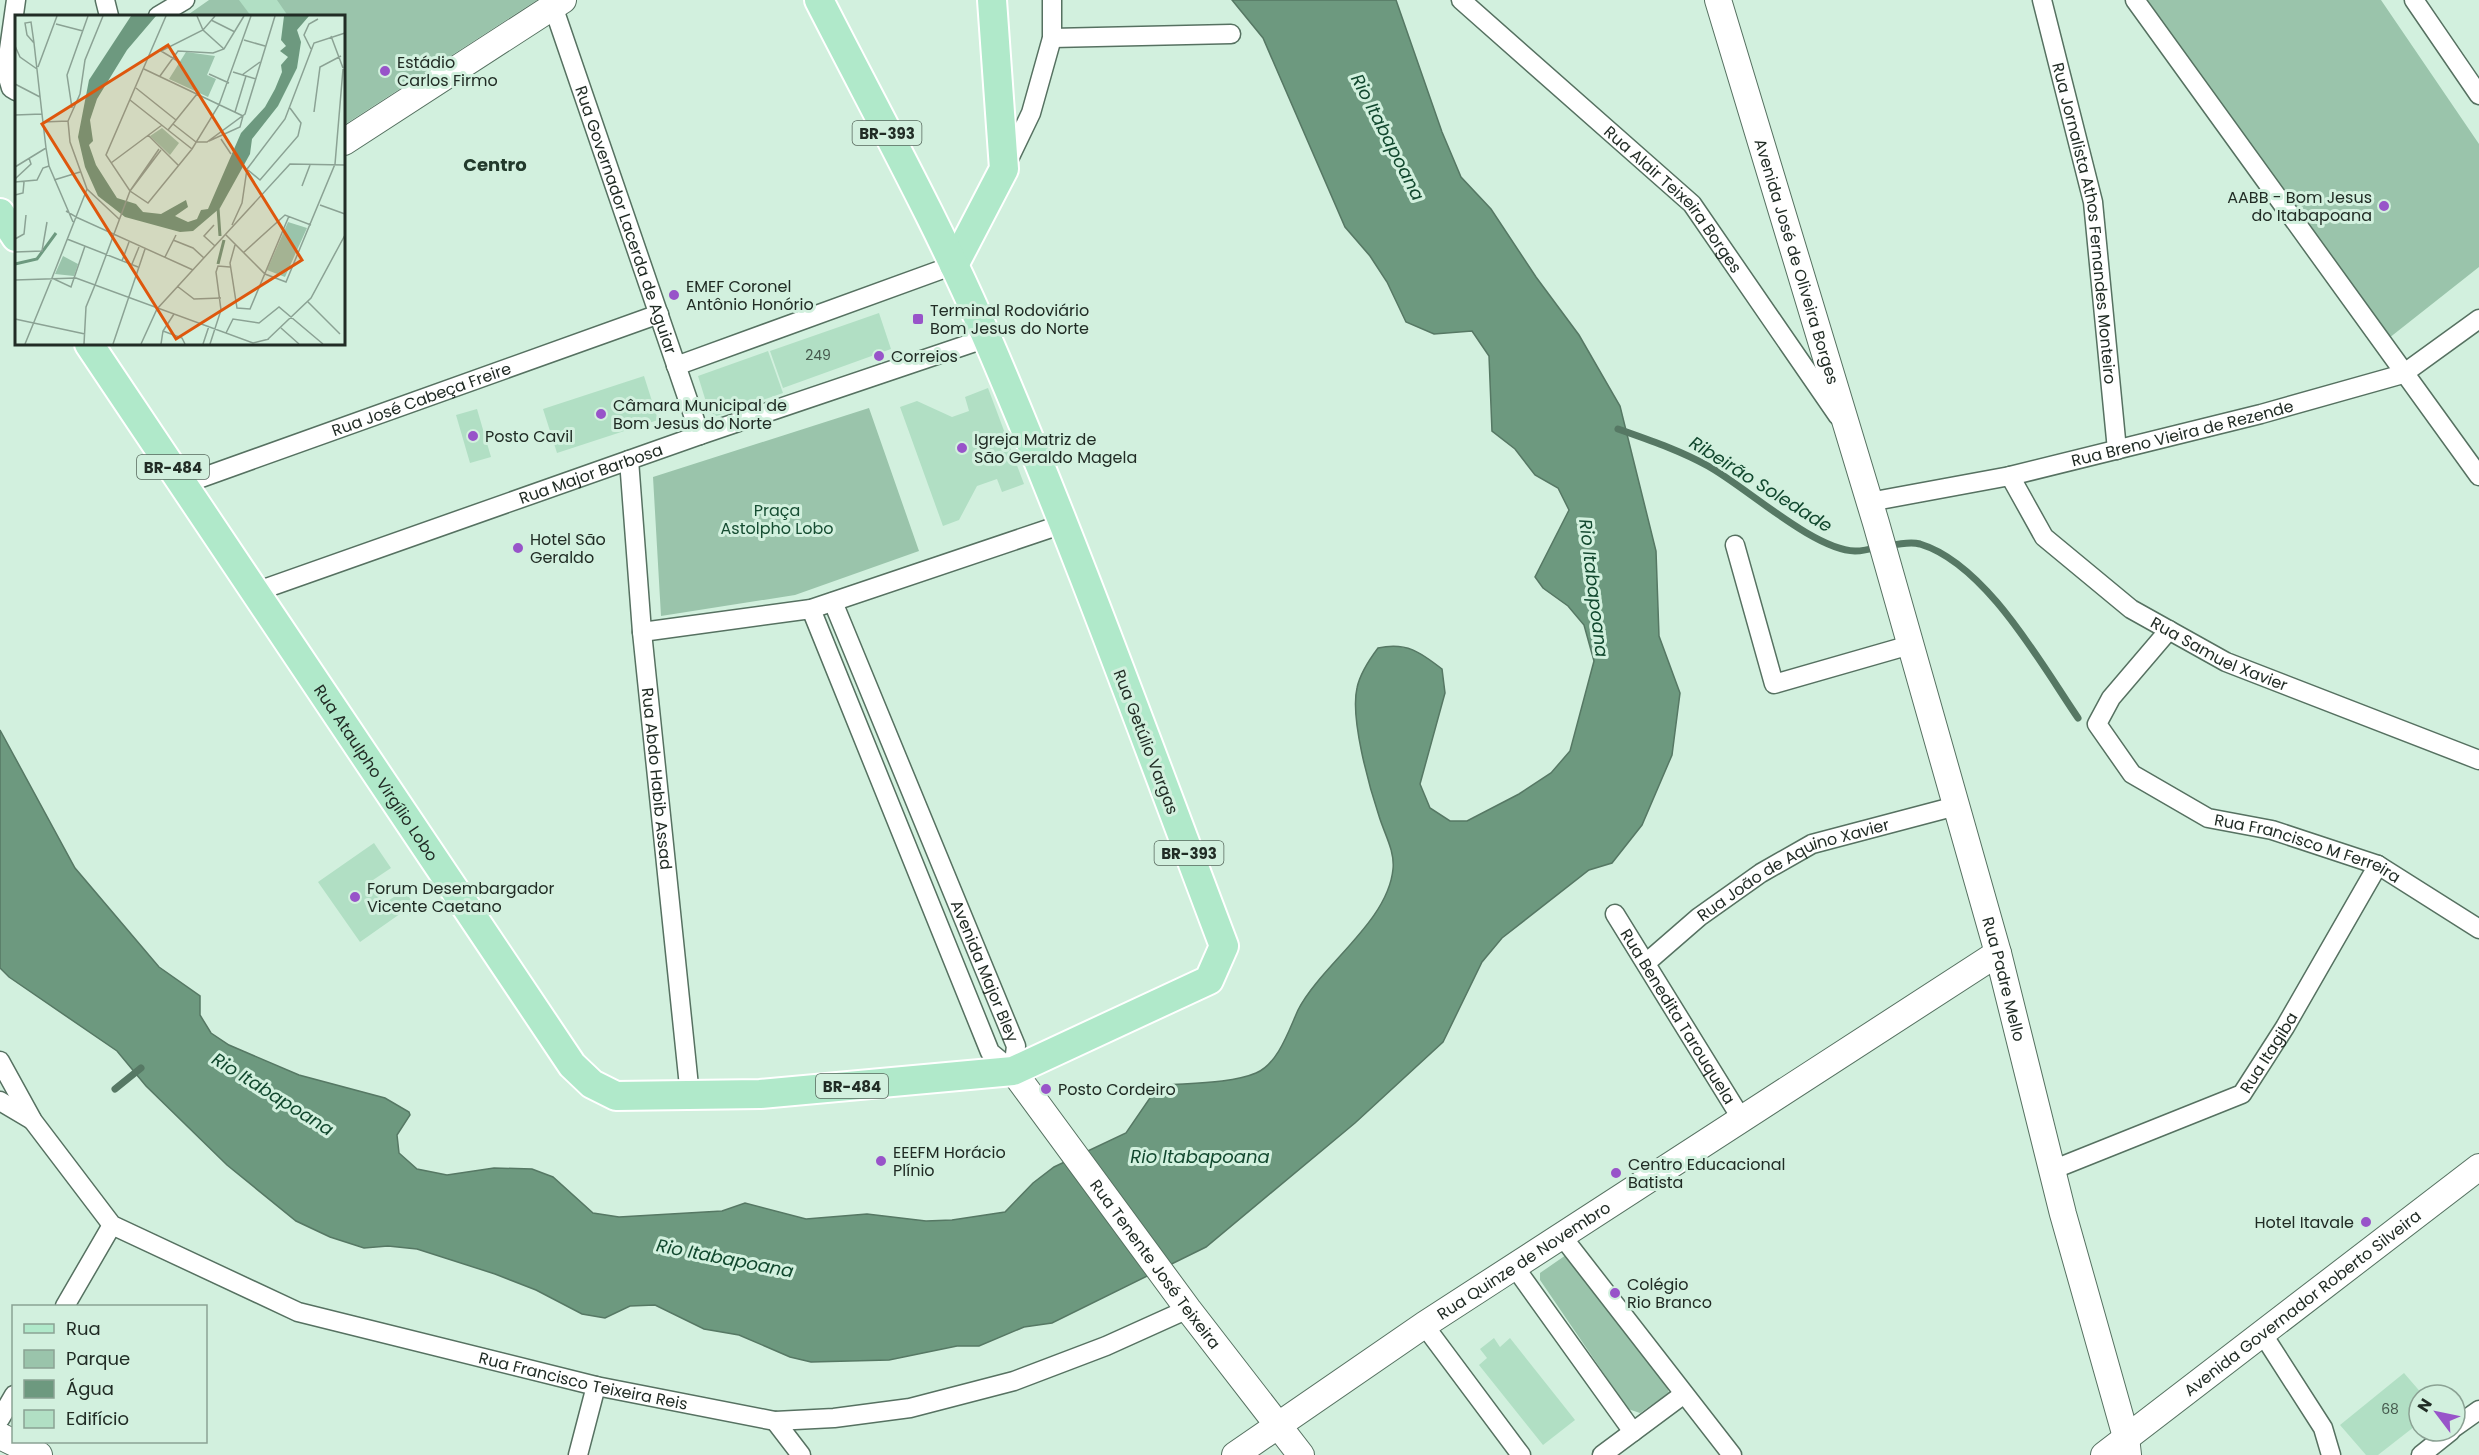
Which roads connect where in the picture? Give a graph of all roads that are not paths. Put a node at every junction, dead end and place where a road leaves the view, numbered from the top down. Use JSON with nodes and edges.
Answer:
{"nodes":[{"id":1,"x":16,"y":0,"type":"edge"},
{"id":2,"x":105,"y":0,"type":"edge"},
{"id":3,"x":185,"y":0,"type":"edge"},
{"id":4,"x":819,"y":0,"type":"edge"},
{"id":5,"x":992,"y":0,"type":"edge"},
{"id":6,"x":1052,"y":0,"type":"edge"},
{"id":7,"x":1461,"y":0,"type":"edge"},
{"id":8,"x":1718,"y":0,"type":"edge"},
{"id":9,"x":2042,"y":0,"type":"edge"},
{"id":10,"x":2135,"y":0,"type":"edge"},
{"id":11,"x":2414,"y":0,"type":"edge"},
{"id":12,"x":558,"y":3,"type":"edge"},
{"id":13,"x":109,"y":15,"type":"edge"},
{"id":14,"x":160,"y":15,"type":"edge"},
{"id":15,"x":1231,"y":34,"type":"dead end"},
{"id":16,"x":1052,"y":38,"type":"junction"},
{"id":17,"x":14,"y":90,"type":"edge"},
{"id":18,"x":2479,"y":95,"type":"edge"},
{"id":19,"x":345,"y":141,"type":"edge"},
{"id":20,"x":1004,"y":169,"type":"junction"},
{"id":21,"x":0,"y":213,"type":"edge"},
{"id":22,"x":15,"y":236,"type":"edge"},
{"id":23,"x":954,"y":265,"type":"junction"},
{"id":24,"x":659,"y":314,"type":"junction"},
{"id":25,"x":2479,"y":319,"type":"edge"},
{"id":26,"x":987,"y":338,"type":"junction"},
{"id":27,"x":90,"y":345,"type":"edge"},
{"id":28,"x":676,"y":366,"type":"junction"},
{"id":29,"x":2403,"y":374,"type":"junction"},
{"id":30,"x":1849,"y":432,"type":"junction"},
{"id":31,"x":700,"y":435,"type":"junction"},
{"id":32,"x":2117,"y":450,"type":"junction"},
{"id":33,"x":629,"y":460,"type":"junction"},
{"id":34,"x":2010,"y":476,"type":"junction"},
{"id":35,"x":2479,"y":476,"type":"edge"},
{"id":36,"x":184,"y":484,"type":"junction"},
{"id":37,"x":1873,"y":513,"type":"junction"},
{"id":38,"x":1063,"y":524,"type":"junction"},
{"id":39,"x":1736,"y":545,"type":"dead end"},
{"id":40,"x":255,"y":592,"type":"junction"},
{"id":41,"x":833,"y":602,"type":"junction"},
{"id":42,"x":811,"y":609,"type":"junction"},
{"id":43,"x":2169,"y":630,"type":"junction"},
{"id":44,"x":642,"y":632,"type":"junction"},
{"id":45,"x":1910,"y":645,"type":"junction"},
{"id":46,"x":2479,"y":760,"type":"edge"},
{"id":47,"x":1956,"y":806,"type":"junction"},
{"id":48,"x":2378,"y":865,"type":"junction"},
{"id":49,"x":1615,"y":914,"type":"dead end"},
{"id":50,"x":2479,"y":929,"type":"edge"},
{"id":51,"x":1998,"y":953,"type":"junction"},
{"id":52,"x":1646,"y":963,"type":"junction"},
{"id":53,"x":0,"y":1061,"type":"edge"},
{"id":54,"x":1013,"y":1071,"type":"junction"},
{"id":55,"x":690,"y":1096,"type":"junction"},
{"id":56,"x":0,"y":1101,"type":"edge"},
{"id":57,"x":1741,"y":1118,"type":"junction"},
{"id":58,"x":33,"y":1120,"type":"junction"},
{"id":59,"x":2479,"y":1167,"type":"edge"},
{"id":60,"x":2052,"y":1170,"type":"junction"},
{"id":61,"x":2479,"y":1186,"type":"edge"},
{"id":62,"x":112,"y":1225,"type":"junction"},
{"id":63,"x":1562,"y":1235,"type":"junction"},
{"id":64,"x":1514,"y":1266,"type":"junction"},
{"id":65,"x":66,"y":1305,"type":"edge"},
{"id":66,"x":1188,"y":1310,"type":"junction"},
{"id":67,"x":1424,"y":1325,"type":"junction"},
{"id":68,"x":2266,"y":1340,"type":"junction"},
{"id":69,"x":596,"y":1386,"type":"junction"},
{"id":70,"x":1684,"y":1394,"type":"junction"},
{"id":71,"x":12,"y":1398,"type":"edge"},
{"id":72,"x":0,"y":1419,"type":"edge"},
{"id":73,"x":775,"y":1420,"type":"junction"},
{"id":74,"x":1279,"y":1426,"type":"junction"},
{"id":75,"x":1633,"y":1432,"type":"junction"},
{"id":76,"x":14,"y":1443,"type":"edge"},
{"id":77,"x":2436,"y":1443,"type":"edge"},
{"id":78,"x":2129,"y":1449,"type":"edge"},
{"id":79,"x":39,"y":1455,"type":"edge"},
{"id":80,"x":578,"y":1455,"type":"edge"},
{"id":81,"x":801,"y":1455,"type":"edge"},
{"id":82,"x":1235,"y":1455,"type":"edge"},
{"id":83,"x":1301,"y":1455,"type":"edge"},
{"id":84,"x":1521,"y":1455,"type":"edge"},
{"id":85,"x":1602,"y":1455,"type":"edge"},
{"id":86,"x":1732,"y":1455,"type":"edge"},
{"id":87,"x":2104,"y":1455,"type":"edge"},
{"id":88,"x":2331,"y":1455,"type":"edge"},
{"id":89,"x":2421,"y":1455,"type":"edge"}],
"edges":[{"from":1,"to":17,"type":"street"},
{"from":2,"to":13,"type":"street"},
{"from":3,"to":14,"type":"street"},
{"from":4,"to":23,"type":"main road","number":"BR-393"},
{"from":5,"to":20,"type":"main road"},
{"from":6,"to":16,"type":"street"},
{"from":7,"to":30,"type":"street","name":"Rua Alair Teixeira Borges"},
{"from":8,"to":30,"type":"main road","name":"Avenida José de Oliveira Borges"},
{"from":9,"to":32,"type":"street","name":"Rua Jornalista Athos Fernandes Monteiro"},
{"from":10,"to":29,"type":"street"},
{"from":11,"to":18,"type":"street"},
{"from":12,"to":19,"type":"main road"},
{"from":12,"to":24,"type":"street","name":"Rua Governador Lacerda de Aguiar"},
{"from":15,"to":16,"type":"street"},
{"from":16,"to":20,"type":"street"},
{"from":20,"to":23,"type":"main road"},
{"from":21,"to":22,"type":"main road"},
{"from":23,"to":26,"type":"main road","number":"BR-393"},
{"from":23,"to":28,"type":"street"},
{"from":24,"to":28,"type":"street","name":"Rua Governador Lacerda de Aguiar"},
{"from":24,"to":36,"type":"street","name":"Rua José Cabeça Freire"},
{"from":25,"to":29,"type":"street","name":"Rua Breno Vieira de Rezende"},
{"from":26,"to":31,"type":"street","name":"Rua Major Barbosa"},
{"from":26,"to":38,"type":"main road","name":"Rua Getúlio Vargas","number":"BR-393"},
{"from":27,"to":36,"type":"main road","name":"Rua Ataulpho Virgílio Lobo","number":"BR-484"},
{"from":28,"to":31,"type":"street","name":"Rua Governador Lacerda de Aguiar"},
{"from":29,"to":32,"type":"street","name":"Rua Breno Vieira de Rezende"},
{"from":29,"to":35,"type":"street"},
{"from":30,"to":37,"type":"main road","name":"Avenida José de Oliveira Borges"},
{"from":31,"to":33,"type":"street","name":"Rua Major Barbosa"},
{"from":32,"to":34,"type":"street","name":"Rua Breno Vieira de Rezende"},
{"from":33,"to":40,"type":"street","name":"Rua Major Barbosa"},
{"from":33,"to":44,"type":"street","name":"Rua Abdo Habib Assad"},
{"from":34,"to":37,"type":"street","name":"Rua Breno Vieira de Rezende"},
{"from":34,"to":43,"type":"street","name":"Rua Samuel Xavier"},
{"from":36,"to":40,"type":"main road","name":"Rua Ataulpho Virgílio Lobo","number":"BR-484"},
{"from":37,"to":45,"type":"main road","name":"Rua Padre Mello"},
{"from":38,"to":41,"type":"street"},
{"from":38,"to":54,"type":"main road","name":"Rua Getúlio Vargas","number":"BR-393"},
{"from":39,"to":45,"type":"street"},
{"from":40,"to":55,"type":"main road","name":"Rua Ataulpho Virgílio Lobo","number":"BR-484"},
{"from":41,"to":42,"type":"street"},
{"from":41,"to":54,"type":"street","name":"Avenida Major Bley"},
{"from":42,"to":44,"type":"street"},
{"from":42,"to":54,"type":"street","name":"Avenida Major Bley"},
{"from":43,"to":46,"type":"street","name":"Rua Samuel Xavier"},
{"from":43,"to":48,"type":"street","name":"Rua Francisco M Ferreira"},
{"from":44,"to":55,"type":"street","name":"Rua Abdo Habib Assad"},
{"from":45,"to":47,"type":"main road","name":"Rua Padre Mello"},
{"from":47,"to":51,"type":"main road","name":"Rua Padre Mello"},
{"from":47,"to":52,"type":"street","name":"Rua João de Aquino Xavier"},
{"from":48,"to":50,"type":"street","name":"Rua Francisco M Ferreira"},
{"from":48,"to":60,"type":"street","name":"Rua Itagiba"},
{"from":49,"to":52,"type":"street","name":"Rua Benedita Tarouquela"},
{"from":51,"to":57,"type":"main road","name":"Rua Quinze de Novembro"},
{"from":51,"to":60,"type":"main road","name":"Rua Padre Mello"},
{"from":52,"to":57,"type":"street","name":"Rua Benedita Tarouquela"},
{"from":53,"to":58,"type":"street","name":"Rua Francisco Teixeira Reis"},
{"from":54,"to":55,"type":"main road","name":"Rua Ataulpho Virgílio Lobo","number":"BR-484"},
{"from":54,"to":66,"type":"main road","name":"Rua Tenente José Teixeira"},
{"from":56,"to":58,"type":"street"},
{"from":57,"to":63,"type":"main road","name":"Rua Quinze de Novembro"},
{"from":58,"to":62,"type":"street","name":"Rua Francisco Teixeira Reis"},
{"from":59,"to":68,"type":"main road","name":"Avenida Governador Roberto Silveira"},
{"from":60,"to":78,"type":"main road","name":"Rua Padre Mello"},
{"from":61,"to":68,"type":"main road","name":"Avenida Governador Roberto Silveira"},
{"from":62,"to":65,"type":"street"},
{"from":62,"to":69,"type":"street","name":"Rua Francisco Teixeira Reis"},
{"from":63,"to":64,"type":"main road","name":"Rua Quinze de Novembro"},
{"from":63,"to":70,"type":"street"},
{"from":64,"to":67,"type":"main road","name":"Rua Quinze de Novembro"},
{"from":64,"to":75,"type":"street"},
{"from":66,"to":73,"type":"street","name":"Rua Francisco Teixeira Reis"},
{"from":66,"to":74,"type":"main road","name":"Rua Tenente José Teixeira"},
{"from":67,"to":74,"type":"main road","name":"Rua Quinze de Novembro"},
{"from":67,"to":84,"type":"street"},
{"from":68,"to":78,"type":"main road","name":"Avenida Governador Roberto Silveira"},
{"from":68,"to":88,"type":"street"},
{"from":69,"to":73,"type":"street","name":"Rua Francisco Teixeira Reis"},
{"from":69,"to":80,"type":"street"},
{"from":70,"to":75,"type":"street"},
{"from":70,"to":86,"type":"street"},
{"from":71,"to":72,"type":"street"},
{"from":73,"to":81,"type":"street"},
{"from":74,"to":82,"type":"main road","name":"Rua Quinze de Novembro"},
{"from":74,"to":83,"type":"main road","name":"Rua Tenente José Teixeira"},
{"from":75,"to":85,"type":"street"},
{"from":76,"to":79,"type":"main road"},
{"from":77,"to":89,"type":"street"},
{"from":78,"to":87,"type":"main road","name":"Avenida Governador Roberto Silveira"}]}
